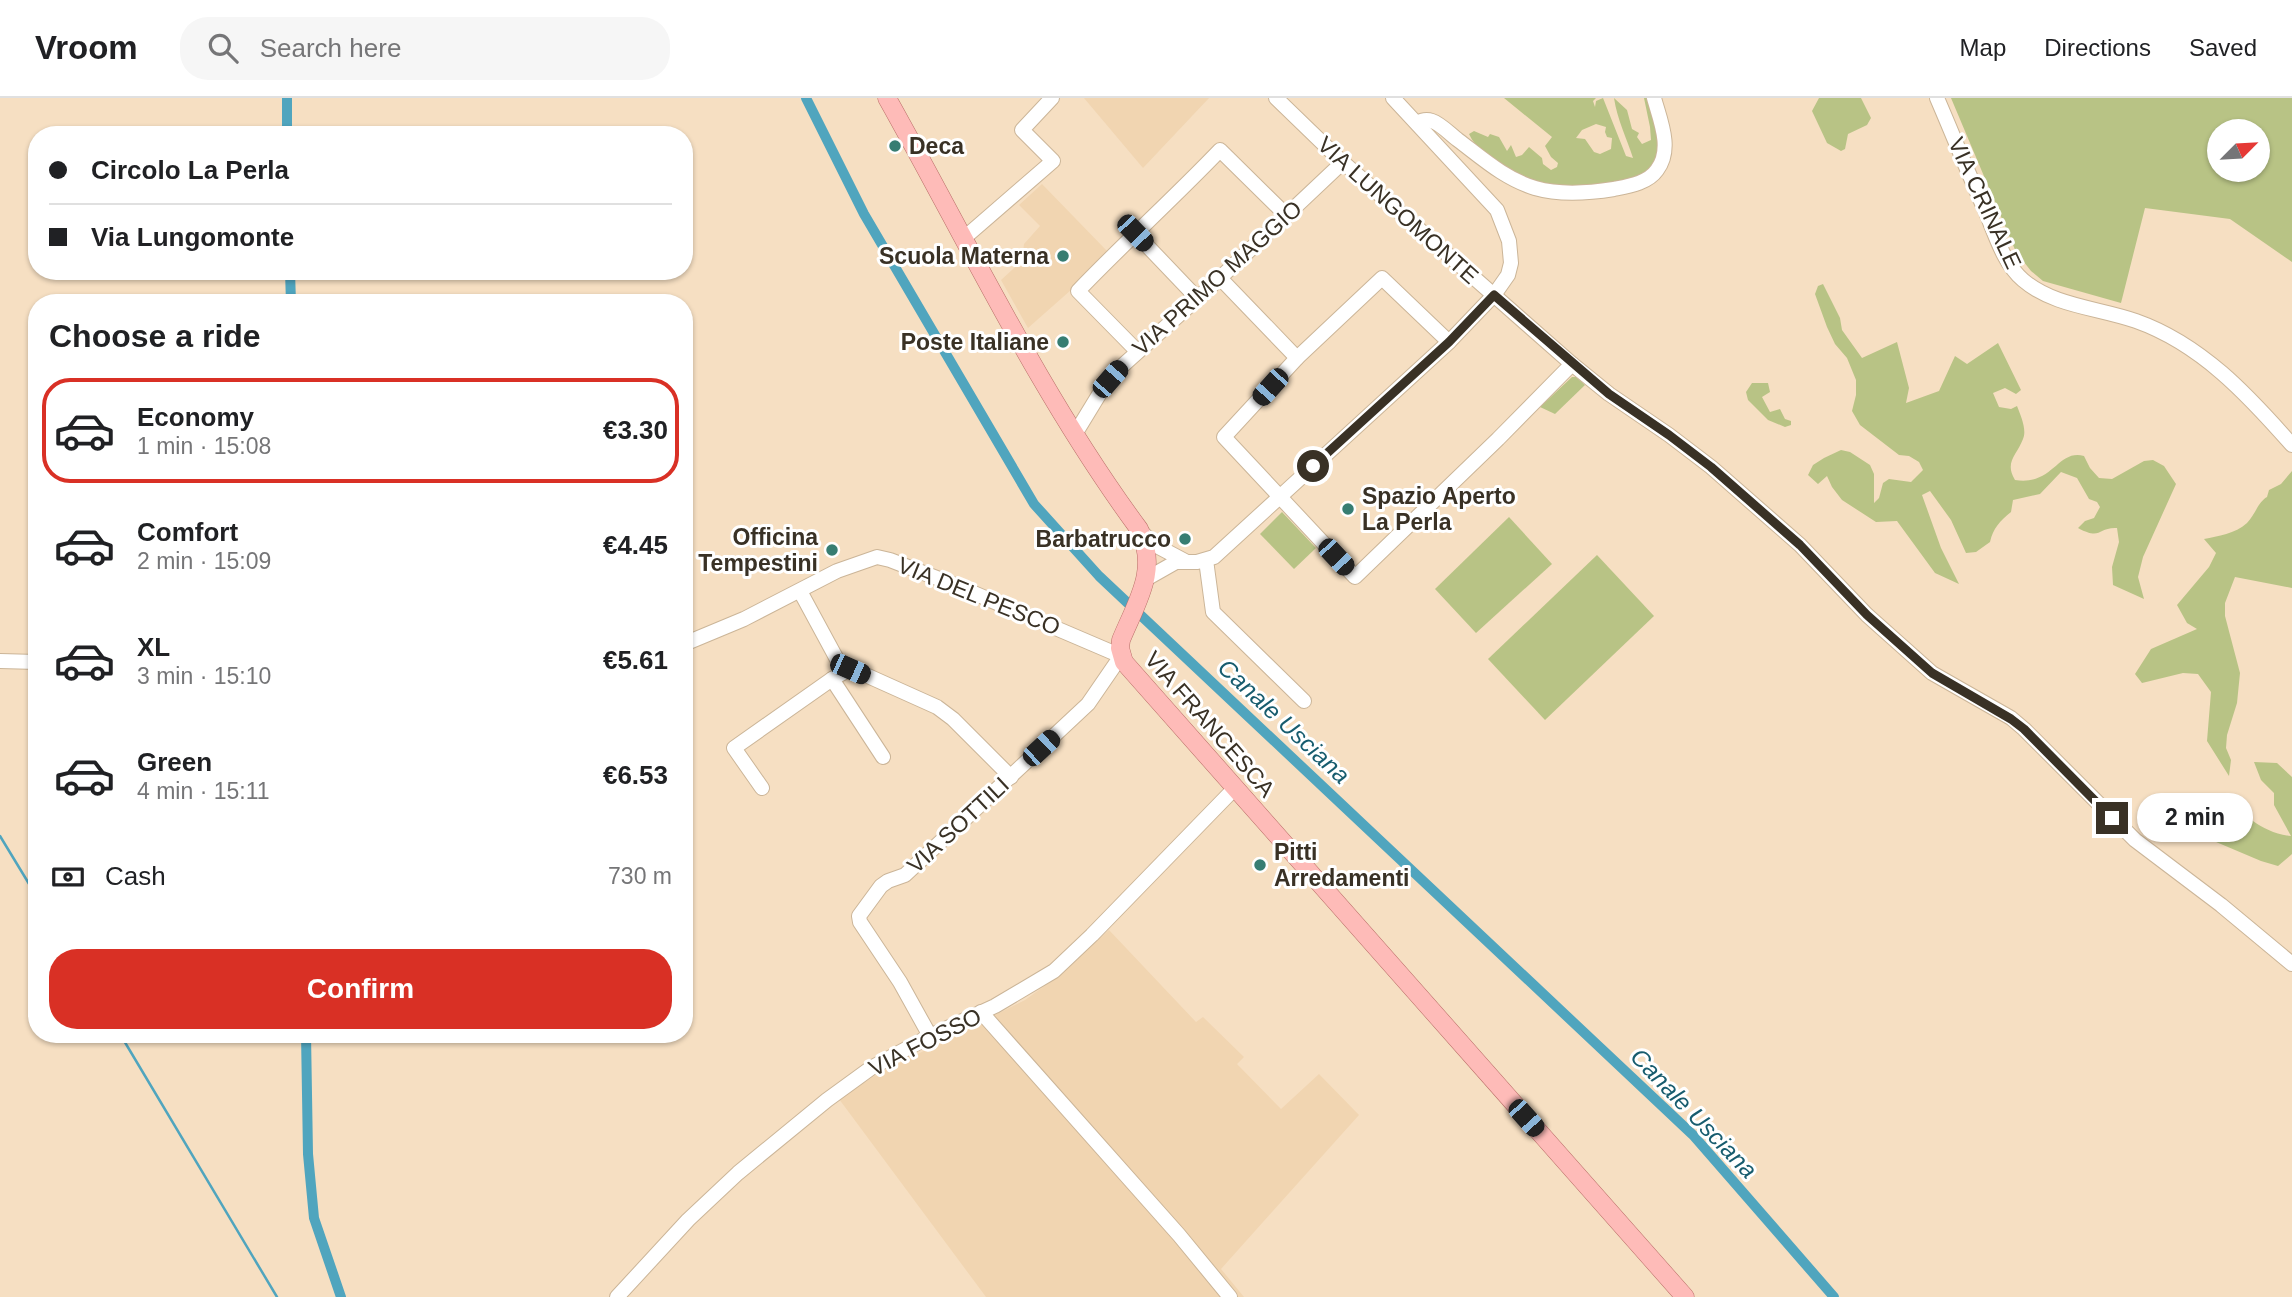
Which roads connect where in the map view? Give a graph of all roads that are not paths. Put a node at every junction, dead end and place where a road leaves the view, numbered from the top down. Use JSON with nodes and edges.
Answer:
{"nodes":[{"id":1,"x":887,"y":98,"type":"edge"},
{"id":2,"x":1276,"y":98,"type":"edge"},
{"id":3,"x":1393,"y":98,"type":"edge"},
{"id":4,"x":1654,"y":98,"type":"edge"},
{"id":5,"x":1937,"y":98,"type":"edge"},
{"id":6,"x":1043,"y":101,"type":"edge"},
{"id":7,"x":1417,"y":123,"type":"junction"},
{"id":8,"x":1340,"y":160,"type":"junction"},
{"id":9,"x":1287,"y":216,"type":"junction"},
{"id":10,"x":1135,"y":233,"type":"junction"},
{"id":11,"x":963,"y":239,"type":"junction"},
{"id":12,"x":1220,"y":278,"type":"junction"},
{"id":13,"x":1494,"y":295,"type":"junction"},
{"id":14,"x":1197,"y":298,"type":"junction"},
{"id":15,"x":1449,"y":342,"type":"junction"},
{"id":16,"x":1137,"y":351,"type":"junction"},
{"id":17,"x":1297,"y":358,"type":"junction"},
{"id":18,"x":1572,"y":364,"type":"junction"},
{"id":19,"x":1075,"y":435,"type":"junction"},
{"id":20,"x":2292,"y":445,"type":"edge"},
{"id":21,"x":1281,"y":497,"type":"junction"},
{"id":22,"x":1139,"y":529,"type":"junction"},
{"id":23,"x":1178,"y":559,"type":"junction"},
{"id":24,"x":1148,"y":560,"type":"junction"},
{"id":25,"x":1206,"y":560,"type":"junction"},
{"id":26,"x":1146,"y":579,"type":"junction"},
{"id":27,"x":800,"y":591,"type":"junction"},
{"id":28,"x":693,"y":641,"type":"edge"},
{"id":29,"x":1121,"y":648,"type":"junction"},
{"id":30,"x":0,"y":661,"type":"edge"},
{"id":31,"x":28,"y":662,"type":"edge"},
{"id":32,"x":850,"y":669,"type":"junction"},
{"id":33,"x":832,"y":679,"type":"junction"},
{"id":34,"x":1304,"y":701,"type":"dead end"},
{"id":35,"x":883,"y":757,"type":"dead end"},
{"id":36,"x":1011,"y":777,"type":"junction"},
{"id":37,"x":762,"y":788,"type":"dead end"},
{"id":38,"x":1234,"y":789,"type":"junction"},
{"id":39,"x":2292,"y":964,"type":"edge"},
{"id":40,"x":981,"y":1012,"type":"junction"},
{"id":41,"x":930,"y":1036,"type":"junction"},
{"id":42,"x":1221,"y":1294,"type":"edge"},
{"id":43,"x":617,"y":1297,"type":"edge"},
{"id":44,"x":1685,"y":1297,"type":"edge"}],
"edges":[{"from":1,"to":11,"type":"main road","name":"VIA FRANCESCA"},
{"from":2,"to":8,"type":"street","name":"VIA LUNGOMONTE"},
{"from":3,"to":7,"type":"street"},
{"from":4,"to":7,"type":"street"},
{"from":5,"to":20,"type":"street","name":"VIA CRINALE"},
{"from":6,"to":11,"type":"street"},
{"from":7,"to":13,"type":"street"},
{"from":8,"to":9,"type":"street","name":"VIA PRIMO MAGGIO"},
{"from":8,"to":13,"type":"street","name":"VIA LUNGOMONTE"},
{"from":9,"to":10,"type":"street"},
{"from":9,"to":12,"type":"street","name":"VIA PRIMO MAGGIO"},
{"from":10,"to":14,"type":"street"},
{"from":10,"to":16,"type":"street"},
{"from":11,"to":19,"type":"main road","name":"VIA FRANCESCA"},
{"from":12,"to":14,"type":"street","name":"VIA PRIMO MAGGIO"},
{"from":12,"to":17,"type":"street"},
{"from":13,"to":15,"type":"street"},
{"from":13,"to":18,"type":"street","name":"VIA LUNGOMONTE"},
{"from":14,"to":16,"type":"street","name":"VIA PRIMO MAGGIO"},
{"from":15,"to":17,"type":"street"},
{"from":15,"to":21,"type":"street"},
{"from":16,"to":19,"type":"street","name":"VIA PRIMO MAGGIO"},
{"from":17,"to":21,"type":"street"},
{"from":18,"to":21,"type":"street"},
{"from":18,"to":39,"type":"street","name":"VIA LUNGOMONTE"},
{"from":19,"to":22,"type":"main road","name":"VIA FRANCESCA"},
{"from":21,"to":25,"type":"street"},
{"from":22,"to":23,"type":"street"},
{"from":22,"to":24,"type":"main road","name":"VIA FRANCESCA"},
{"from":23,"to":24,"type":"street"},
{"from":23,"to":25,"type":"street"},
{"from":23,"to":26,"type":"street"},
{"from":24,"to":26,"type":"main road","name":"VIA FRANCESCA"},
{"from":25,"to":34,"type":"street"},
{"from":26,"to":29,"type":"main road","name":"VIA FRANCESCA"},
{"from":27,"to":28,"type":"street","name":"VIA DEL PESCO"},
{"from":27,"to":29,"type":"street","name":"VIA DEL PESCO"},
{"from":27,"to":32,"type":"street"},
{"from":29,"to":36,"type":"street","name":"VIA SOTTILI"},
{"from":29,"to":38,"type":"main road","name":"VIA FRANCESCA"},
{"from":30,"to":31,"type":"street"},
{"from":32,"to":33,"type":"street"},
{"from":32,"to":36,"type":"street"},
{"from":33,"to":35,"type":"street"},
{"from":33,"to":37,"type":"street"},
{"from":36,"to":41,"type":"street","name":"VIA SOTTILI"},
{"from":38,"to":40,"type":"street","name":"VIA FOSSO"},
{"from":38,"to":44,"type":"main road","name":"VIA FRANCESCA"},
{"from":40,"to":41,"type":"street","name":"VIA FOSSO"},
{"from":40,"to":42,"type":"street"},
{"from":41,"to":43,"type":"street","name":"VIA FOSSO"}]}
